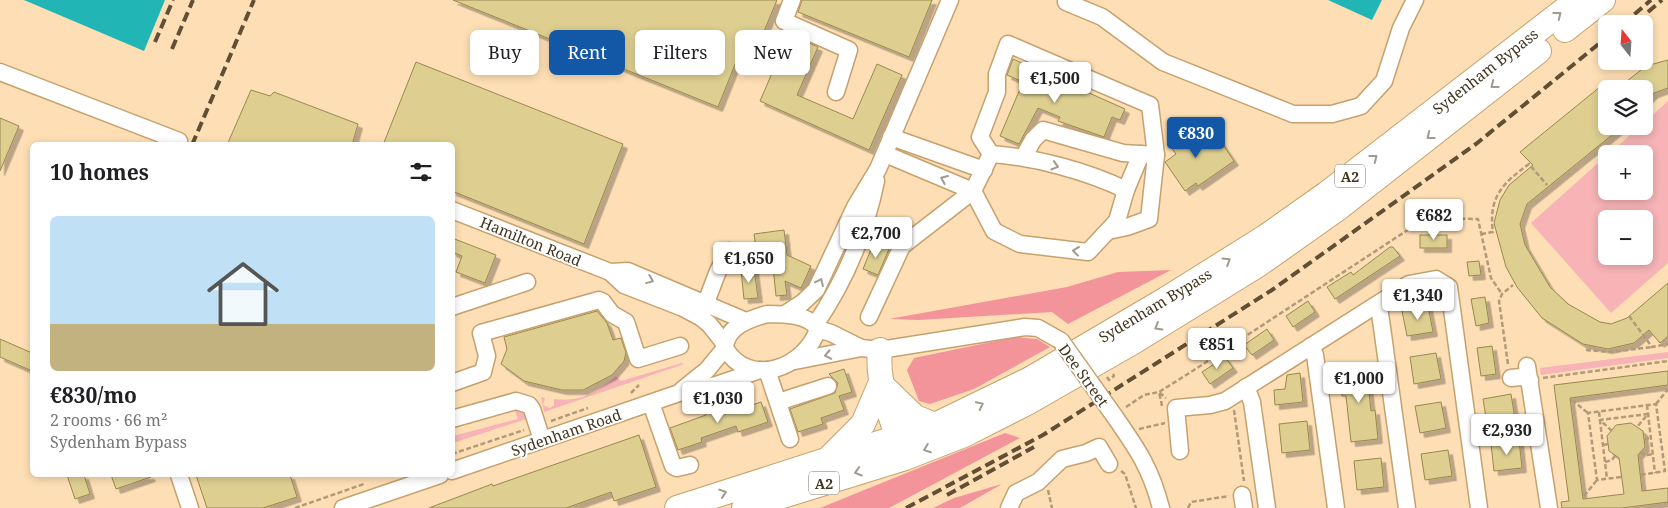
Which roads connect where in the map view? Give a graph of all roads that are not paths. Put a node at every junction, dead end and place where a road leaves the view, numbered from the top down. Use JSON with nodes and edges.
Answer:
{"nodes":[{"id":1,"x":792,"y":0,"type":"edge"},
{"id":2,"x":950,"y":0,"type":"edge"},
{"id":3,"x":1415,"y":0,"type":"edge"},
{"id":4,"x":1577,"y":0,"type":"edge"},
{"id":5,"x":1603,"y":0,"type":"edge"},
{"id":6,"x":1066,"y":2,"type":"dead end"},
{"id":7,"x":0,"y":72,"type":"edge"},
{"id":8,"x":836,"y":92,"type":"dead end"},
{"id":9,"x":892,"y":137,"type":"junction"},
{"id":10,"x":179,"y":141,"type":"dead end"},
{"id":11,"x":991,"y":154,"type":"junction"},
{"id":12,"x":1148,"y":155,"type":"junction"},
{"id":13,"x":1024,"y":156,"type":"junction"},
{"id":14,"x":882,"y":162,"type":"junction"},
{"id":15,"x":984,"y":170,"type":"junction"},
{"id":16,"x":1126,"y":190,"type":"junction"},
{"id":17,"x":973,"y":191,"type":"junction"},
{"id":18,"x":455,"y":211,"type":"edge"},
{"id":19,"x":1108,"y":231,"type":"junction"},
{"id":20,"x":729,"y":251,"type":"dead end"},
{"id":21,"x":527,"y":282,"type":"dead end"},
{"id":22,"x":455,"y":306,"type":"edge"},
{"id":23,"x":1375,"y":306,"type":"junction"},
{"id":24,"x":703,"y":310,"type":"junction"},
{"id":25,"x":785,"y":314,"type":"junction"},
{"id":26,"x":869,"y":318,"type":"dead end"},
{"id":27,"x":746,"y":321,"type":"junction"},
{"id":28,"x":817,"y":327,"type":"junction"},
{"id":29,"x":680,"y":346,"type":"dead end"},
{"id":30,"x":725,"y":346,"type":"junction"},
{"id":31,"x":1311,"y":346,"type":"junction"},
{"id":32,"x":871,"y":349,"type":"junction"},
{"id":33,"x":795,"y":361,"type":"junction"},
{"id":34,"x":763,"y":370,"type":"junction"},
{"id":35,"x":1510,"y":371,"type":"road end"},
{"id":36,"x":455,"y":382,"type":"edge"},
{"id":37,"x":882,"y":384,"type":"junction"},
{"id":38,"x":828,"y":386,"type":"dead end"},
{"id":39,"x":1239,"y":392,"type":"junction"},
{"id":40,"x":679,"y":394,"type":"junction"},
{"id":41,"x":778,"y":402,"type":"junction"},
{"id":42,"x":651,"y":403,"type":"junction"},
{"id":43,"x":455,"y":418,"type":"edge"},
{"id":44,"x":935,"y":426,"type":"junction"},
{"id":45,"x":790,"y":439,"type":"dead end"},
{"id":46,"x":542,"y":440,"type":"junction"},
{"id":47,"x":901,"y":448,"type":"junction"},
{"id":48,"x":1180,"y":451,"type":"dead end"},
{"id":49,"x":824,"y":461,"type":"junction"},
{"id":50,"x":1109,"y":464,"type":"road end"},
{"id":51,"x":690,"y":465,"type":"dead end"},
{"id":52,"x":455,"y":470,"type":"edge"},
{"id":53,"x":180,"y":477,"type":"edge"},
{"id":54,"x":428,"y":477,"type":"edge"},
{"id":55,"x":409,"y":480,"type":"edge"},
{"id":56,"x":190,"y":508,"type":"edge"},
{"id":57,"x":343,"y":508,"type":"edge"},
{"id":58,"x":677,"y":508,"type":"edge"},
{"id":59,"x":744,"y":508,"type":"edge"},
{"id":60,"x":1009,"y":508,"type":"edge"},
{"id":61,"x":1161,"y":508,"type":"edge"},
{"id":62,"x":1267,"y":508,"type":"edge"},
{"id":63,"x":1336,"y":508,"type":"edge"},
{"id":64,"x":1407,"y":508,"type":"edge"},
{"id":65,"x":1479,"y":508,"type":"edge"},
{"id":66,"x":1549,"y":508,"type":"edge"}],
"edges":[{"from":1,"to":8,"type":"street"},
{"from":2,"to":9,"type":"street"},
{"from":3,"to":6,"type":"street"},
{"from":44,"to":4,"type":"highway","name":"Sydenham Bypass","number":"A2","one_way":true},
{"from":5,"to":47,"type":"highway","name":"Sydenham Bypass","number":"A2","one_way":true},
{"from":7,"to":10,"type":"street"},
{"from":9,"to":14,"type":"street"},
{"from":9,"to":15,"type":"street"},
{"from":11,"to":12,"type":"street"},
{"from":11,"to":13,"type":"street"},
{"from":11,"to":15,"type":"street"},
{"from":12,"to":13,"type":"street"},
{"from":12,"to":16,"type":"street"},
{"from":12,"to":19,"type":"street"},
{"from":13,"to":16,"type":"street","one_way":true},
{"from":17,"to":14,"type":"street","one_way":true},
{"from":25,"to":14,"type":"street","one_way":true},
{"from":14,"to":28,"type":"street"},
{"from":15,"to":17,"type":"street"},
{"from":16,"to":19,"type":"street"},
{"from":19,"to":17,"type":"street","one_way":true},
{"from":17,"to":26,"type":"street"},
{"from":18,"to":24,"type":"street","name":"Hamilton Road"},
{"from":20,"to":24,"type":"street"},
{"from":21,"to":22,"type":"street"},
{"from":23,"to":31,"type":"street"},
{"from":23,"to":64,"type":"street"},
{"from":23,"to":65,"type":"street"},
{"from":24,"to":27,"type":"street","name":"Hamilton Road"},
{"from":24,"to":30,"type":"street","name":"Hamilton Road"},
{"from":25,"to":27,"type":"street"},
{"from":25,"to":28,"type":"street"},
{"from":27,"to":30,"type":"street"},
{"from":28,"to":32,"type":"street"},
{"from":28,"to":33,"type":"street"},
{"from":29,"to":36,"type":"street"},
{"from":30,"to":34,"type":"street"},
{"from":30,"to":40,"type":"street","name":"Sydenham Road"},
{"from":31,"to":39,"type":"street"},
{"from":31,"to":63,"type":"street"},
{"from":32,"to":33,"type":"street","name":"Dee Street","one_way":true},
{"from":32,"to":37,"type":"highway"},
{"from":32,"to":61,"type":"street","name":"Dee Street","bridge":true},
{"from":33,"to":34,"type":"street"},
{"from":34,"to":40,"type":"street","name":"Sydenham Road"},
{"from":34,"to":41,"type":"street"},
{"from":35,"to":66,"type":"street"},
{"from":37,"to":44,"type":"highway"},
{"from":37,"to":47,"type":"highway"},
{"from":37,"to":49,"type":"highway"},
{"from":38,"to":41,"type":"street"},
{"from":39,"to":48,"type":"street"},
{"from":39,"to":62,"type":"street"},
{"from":40,"to":42,"type":"street","name":"Sydenham Road"},
{"from":41,"to":45,"type":"street"},
{"from":42,"to":46,"type":"street","name":"Sydenham Road"},
{"from":42,"to":51,"type":"street"},
{"from":43,"to":46,"type":"street"},
{"from":44,"to":47,"type":"highway","name":"Sydenham Bypass","number":"A2"},
{"from":46,"to":52,"type":"street","name":"Sydenham Road"},
{"from":47,"to":49,"type":"highway","name":"Sydenham Bypass","number":"A2"},
{"from":47,"to":59,"type":"highway","name":"Sydenham Bypass","number":"A2","one_way":true},
{"from":58,"to":49,"type":"highway","name":"Sydenham Bypass","number":"A2","one_way":true},
{"from":50,"to":60,"type":"street"},
{"from":53,"to":56,"type":"street"},
{"from":54,"to":55,"type":"street"},
{"from":55,"to":57,"type":"street"}]}
